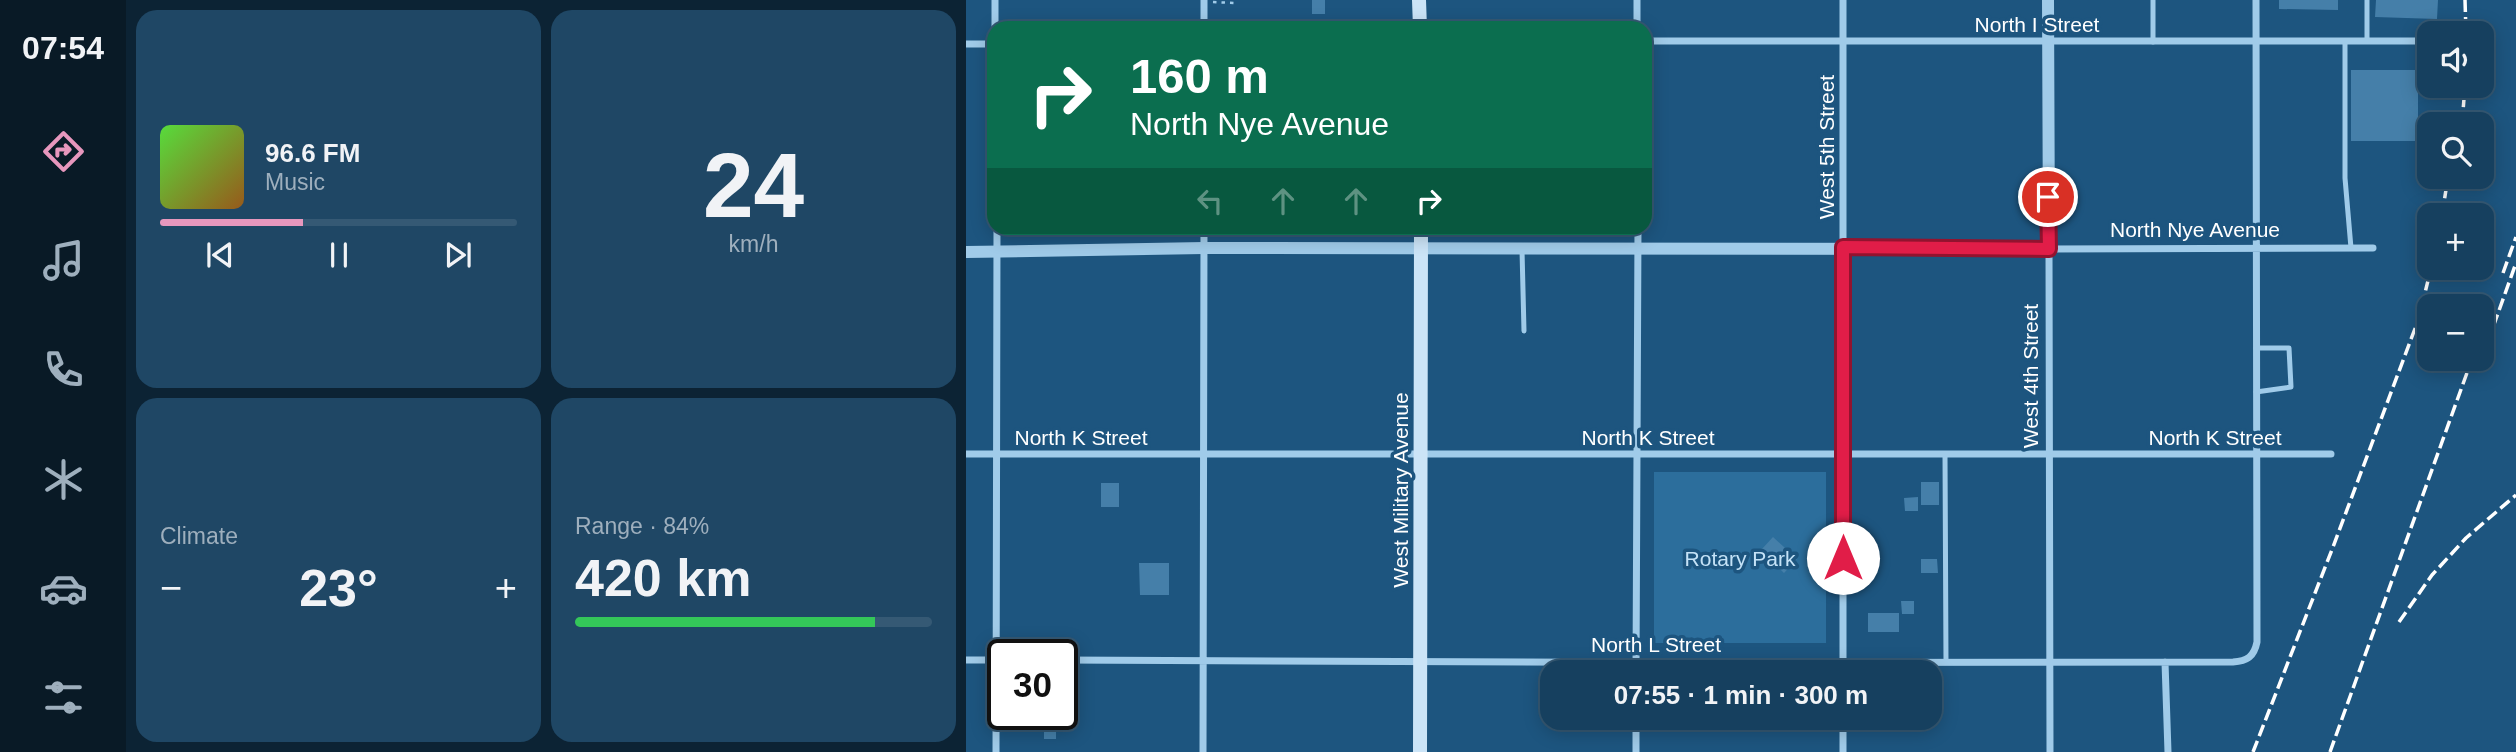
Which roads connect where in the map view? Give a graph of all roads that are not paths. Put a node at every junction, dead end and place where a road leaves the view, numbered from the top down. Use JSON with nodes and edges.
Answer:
{"nodes":[{"id":1,"x":995,"y":0,"type":"edge"},
{"id":2,"x":1419,"y":0,"type":"edge"},
{"id":3,"x":1637,"y":0,"type":"edge"},
{"id":4,"x":1843,"y":0,"type":"edge"},
{"id":5,"x":2048,"y":0,"type":"edge"},
{"id":6,"x":2153,"y":0,"type":"edge"},
{"id":7,"x":2256,"y":0,"type":"edge"},
{"id":8,"x":2367,"y":0,"type":"edge"},
{"id":9,"x":1208,"y":1,"type":"edge"},
{"id":10,"x":995,"y":21,"type":"edge"},
{"id":11,"x":1205,"y":21,"type":"edge"},
{"id":12,"x":1420,"y":21,"type":"edge"},
{"id":13,"x":1637,"y":21,"type":"edge"},
{"id":14,"x":1652,"y":41,"type":"edge"},
{"id":15,"x":2152,"y":41,"type":"junction"},
{"id":16,"x":2345,"y":41,"type":"junction"},
{"id":17,"x":2367,"y":41,"type":"junction"},
{"id":18,"x":2417,"y":41,"type":"edge"},
{"id":19,"x":1843,"y":42,"type":"junction"},
{"id":20,"x":2048,"y":42,"type":"junction"},
{"id":21,"x":2256,"y":42,"type":"junction"},
{"id":22,"x":966,"y":44,"type":"edge"},
{"id":23,"x":987,"y":44,"type":"edge"},
{"id":24,"x":997,"y":235,"type":"edge"},
{"id":25,"x":1204,"y":235,"type":"edge"},
{"id":26,"x":1421,"y":235,"type":"edge"},
{"id":27,"x":1638,"y":235,"type":"edge"},
{"id":28,"x":1638,"y":247,"type":"junction"},
{"id":29,"x":1843,"y":247,"type":"junction"},
{"id":30,"x":1204,"y":248,"type":"junction"},
{"id":31,"x":1421,"y":248,"type":"junction"},
{"id":32,"x":1522,"y":248,"type":"junction"},
{"id":33,"x":2256,"y":248,"type":"junction"},
{"id":34,"x":2351,"y":248,"type":"junction"},
{"id":35,"x":2373,"y":248,"type":"dead end"},
{"id":36,"x":2049,"y":249,"type":"junction"},
{"id":37,"x":966,"y":252,"type":"edge"},
{"id":38,"x":997,"y":252,"type":"junction"},
{"id":39,"x":1524,"y":331,"type":"dead end"},
{"id":40,"x":2256,"y":348,"type":"junction"},
{"id":41,"x":2256,"y":392,"type":"junction"},
{"id":42,"x":966,"y":454,"type":"edge"},
{"id":43,"x":996,"y":454,"type":"junction"},
{"id":44,"x":1421,"y":454,"type":"junction"},
{"id":45,"x":2256,"y":454,"type":"junction"},
{"id":46,"x":2331,"y":454,"type":"dead end"},
{"id":47,"x":1204,"y":455,"type":"junction"},
{"id":48,"x":1637,"y":455,"type":"junction"},
{"id":49,"x":1842,"y":455,"type":"junction"},
{"id":50,"x":1945,"y":455,"type":"junction"},
{"id":51,"x":2050,"y":455,"type":"junction"},
{"id":52,"x":999,"y":639,"type":"edge"},
{"id":53,"x":987,"y":659,"type":"edge"},
{"id":54,"x":966,"y":660,"type":"edge"},
{"id":55,"x":1078,"y":660,"type":"edge"},
{"id":56,"x":1636,"y":660,"type":"edge"},
{"id":57,"x":1843,"y":660,"type":"edge"},
{"id":58,"x":1204,"y":661,"type":"junction"},
{"id":59,"x":1540,"y":662,"type":"edge"},
{"id":60,"x":1942,"y":662,"type":"edge"},
{"id":61,"x":1946,"y":662,"type":"junction"},
{"id":62,"x":2050,"y":662,"type":"junction"},
{"id":63,"x":2165,"y":662,"type":"junction"},
{"id":64,"x":1420,"y":663,"type":"junction"},
{"id":65,"x":997,"y":730,"type":"edge"},
{"id":66,"x":1636,"y":730,"type":"edge"},
{"id":67,"x":1843,"y":730,"type":"edge"},
{"id":68,"x":996,"y":752,"type":"edge"},
{"id":69,"x":1203,"y":752,"type":"edge"},
{"id":70,"x":1420,"y":752,"type":"edge"},
{"id":71,"x":1636,"y":752,"type":"edge"},
{"id":72,"x":1843,"y":752,"type":"edge"},
{"id":73,"x":2050,"y":752,"type":"edge"},
{"id":74,"x":2168,"y":752,"type":"edge"}],
"edges":[{"from":1,"to":10,"type":"street"},
{"from":2,"to":12,"type":"main road"},
{"from":3,"to":13,"type":"street"},
{"from":4,"to":19,"type":"street","name":"West 5th Street"},
{"from":5,"to":20,"type":"street","name":"West 4th Street"},
{"from":6,"to":15,"type":"lane"},
{"from":7,"to":21,"type":"street"},
{"from":8,"to":17,"type":"lane"},
{"from":9,"to":11,"type":"street"},
{"from":14,"to":19,"type":"street","name":"North I Street"},
{"from":15,"to":20,"type":"street","name":"North I Street"},
{"from":15,"to":21,"type":"street","name":"North I Street"},
{"from":16,"to":17,"type":"street","name":"North I Street"},
{"from":16,"to":21,"type":"street","name":"North I Street"},
{"from":16,"to":34,"type":"lane"},
{"from":17,"to":18,"type":"street","name":"North I Street"},
{"from":19,"to":20,"type":"street","name":"North I Street"},
{"from":19,"to":29,"type":"street","name":"West 5th Street"},
{"from":20,"to":36,"type":"street","name":"West 4th Street"},
{"from":21,"to":33,"type":"street"},
{"from":22,"to":23,"type":"street"},
{"from":24,"to":38,"type":"street"},
{"from":25,"to":30,"type":"street"},
{"from":26,"to":31,"type":"main road","name":"West Military Avenue"},
{"from":27,"to":28,"type":"street"},
{"from":28,"to":29,"type":"street","name":"North Nye Avenue"},
{"from":28,"to":32,"type":"street","name":"North Nye Avenue"},
{"from":28,"to":48,"type":"street"},
{"from":29,"to":36,"type":"street","name":"North Nye Avenue"},
{"from":29,"to":49,"type":"street","name":"West 5th Street"},
{"from":30,"to":31,"type":"street","name":"North Nye Avenue"},
{"from":30,"to":38,"type":"street","name":"North Nye Avenue"},
{"from":30,"to":47,"type":"street"},
{"from":31,"to":32,"type":"street","name":"North Nye Avenue"},
{"from":31,"to":44,"type":"main road","name":"West Military Avenue"},
{"from":32,"to":39,"type":"lane"},
{"from":33,"to":34,"type":"street","name":"North Nye Avenue"},
{"from":33,"to":36,"type":"street","name":"North Nye Avenue"},
{"from":33,"to":40,"type":"street"},
{"from":34,"to":35,"type":"street","name":"North Nye Avenue"},
{"from":36,"to":51,"type":"street","name":"West 4th Street"},
{"from":37,"to":38,"type":"street","name":"North Nye Avenue"},
{"from":38,"to":43,"type":"street"},
{"from":40,"to":41,"type":"street"},
{"from":40,"to":41,"type":"lane"},
{"from":41,"to":45,"type":"street"},
{"from":42,"to":43,"type":"street","name":"North K Street"},
{"from":43,"to":47,"type":"street","name":"North K Street"},
{"from":43,"to":52,"type":"street"},
{"from":44,"to":47,"type":"street","name":"North K Street"},
{"from":44,"to":48,"type":"street","name":"North K Street"},
{"from":44,"to":64,"type":"main road","name":"West Military Avenue"},
{"from":45,"to":46,"type":"street","name":"North K Street"},
{"from":45,"to":51,"type":"street","name":"North K Street"},
{"from":45,"to":63,"type":"street","name":"North L Street"},
{"from":47,"to":58,"type":"street"},
{"from":48,"to":49,"type":"street","name":"North K Street"},
{"from":48,"to":56,"type":"street"},
{"from":49,"to":50,"type":"street","name":"North K Street"},
{"from":49,"to":57,"type":"street","name":"West 5th Street"},
{"from":50,"to":51,"type":"street","name":"North K Street"},
{"from":50,"to":61,"type":"lane"},
{"from":51,"to":62,"type":"street","name":"West 4th Street"},
{"from":53,"to":54,"type":"street"},
{"from":55,"to":58,"type":"street","name":"North L Street"},
{"from":58,"to":64,"type":"street","name":"North L Street"},
{"from":58,"to":69,"type":"street"},
{"from":59,"to":64,"type":"street","name":"North L Street"},
{"from":60,"to":61,"type":"street","name":"North L Street"},
{"from":61,"to":62,"type":"street","name":"North L Street"},
{"from":62,"to":63,"type":"street","name":"North L Street"},
{"from":62,"to":73,"type":"street","name":"West 4th Street"},
{"from":63,"to":74,"type":"street"},
{"from":64,"to":70,"type":"main road","name":"West Military Avenue"},
{"from":65,"to":68,"type":"street"},
{"from":66,"to":71,"type":"street"},
{"from":67,"to":72,"type":"street"}]}
